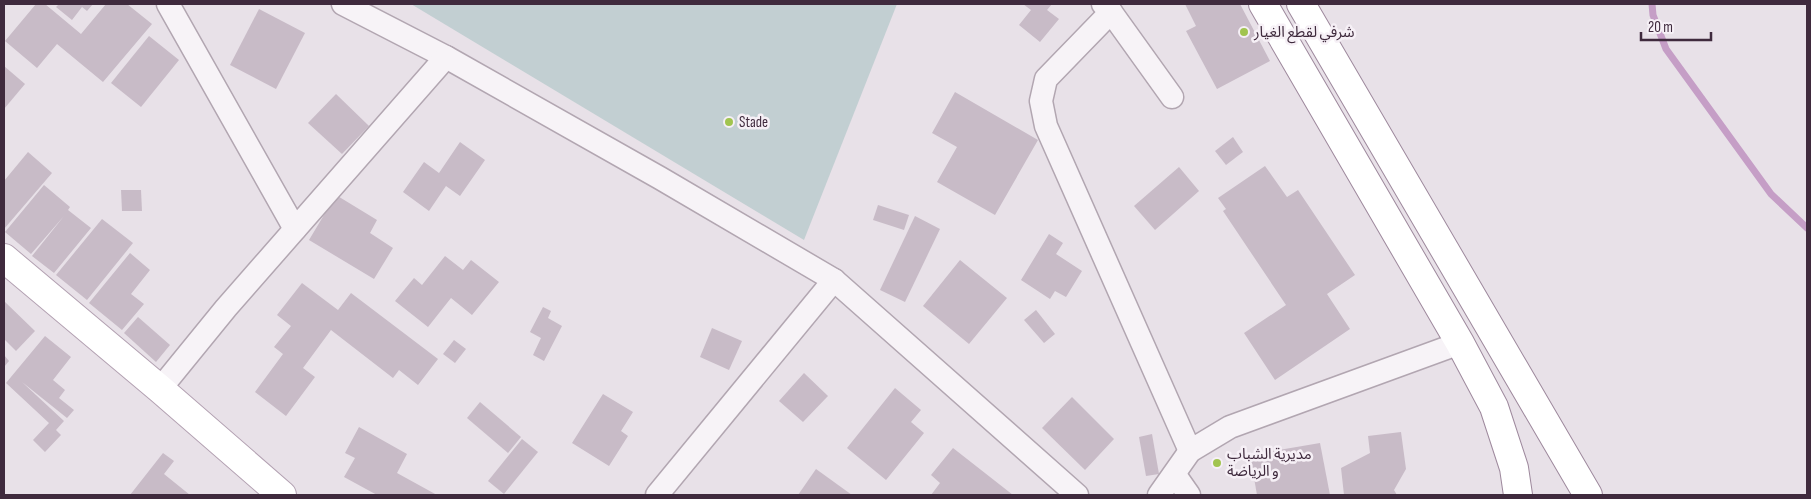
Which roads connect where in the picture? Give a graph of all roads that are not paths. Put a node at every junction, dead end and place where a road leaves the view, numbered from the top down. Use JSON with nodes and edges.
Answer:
{"nodes":[{"id":1,"x":168,"y":4,"type":"edge"},
{"id":2,"x":343,"y":4,"type":"edge"},
{"id":3,"x":1263,"y":4,"type":"edge"},
{"id":4,"x":1301,"y":4,"type":"edge"},
{"id":5,"x":1107,"y":8,"type":"edge"},
{"id":6,"x":446,"y":57,"type":"junction"},
{"id":7,"x":1172,"y":97,"type":"dead end"},
{"id":8,"x":295,"y":229,"type":"junction"},
{"id":9,"x":4,"y":258,"type":"edge"},
{"id":10,"x":834,"y":280,"type":"junction"},
{"id":11,"x":1460,"y":343,"type":"junction"},
{"id":12,"x":160,"y":389,"type":"junction"},
{"id":13,"x":1190,"y":451,"type":"junction"},
{"id":14,"x":1175,"y":475,"type":"junction"},
{"id":15,"x":282,"y":495,"type":"edge"},
{"id":16,"x":657,"y":495,"type":"edge"},
{"id":17,"x":1077,"y":495,"type":"edge"},
{"id":18,"x":1160,"y":495,"type":"edge"},
{"id":19,"x":1189,"y":495,"type":"edge"},
{"id":20,"x":1518,"y":495,"type":"edge"},
{"id":21,"x":1588,"y":495,"type":"edge"}],
"edges":[{"from":1,"to":8,"type":"street"},
{"from":2,"to":6,"type":"street"},
{"from":3,"to":11,"type":"main road"},
{"from":4,"to":21,"type":"main road"},
{"from":5,"to":7,"type":"street"},
{"from":5,"to":13,"type":"street"},
{"from":6,"to":8,"type":"street"},
{"from":6,"to":10,"type":"street"},
{"from":8,"to":12,"type":"street"},
{"from":9,"to":12,"type":"main road"},
{"from":10,"to":16,"type":"street"},
{"from":10,"to":17,"type":"street"},
{"from":11,"to":13,"type":"street"},
{"from":11,"to":20,"type":"main road"},
{"from":12,"to":15,"type":"main road"},
{"from":13,"to":14,"type":"street"},
{"from":14,"to":18,"type":"street"},
{"from":14,"to":19,"type":"street"}]}
